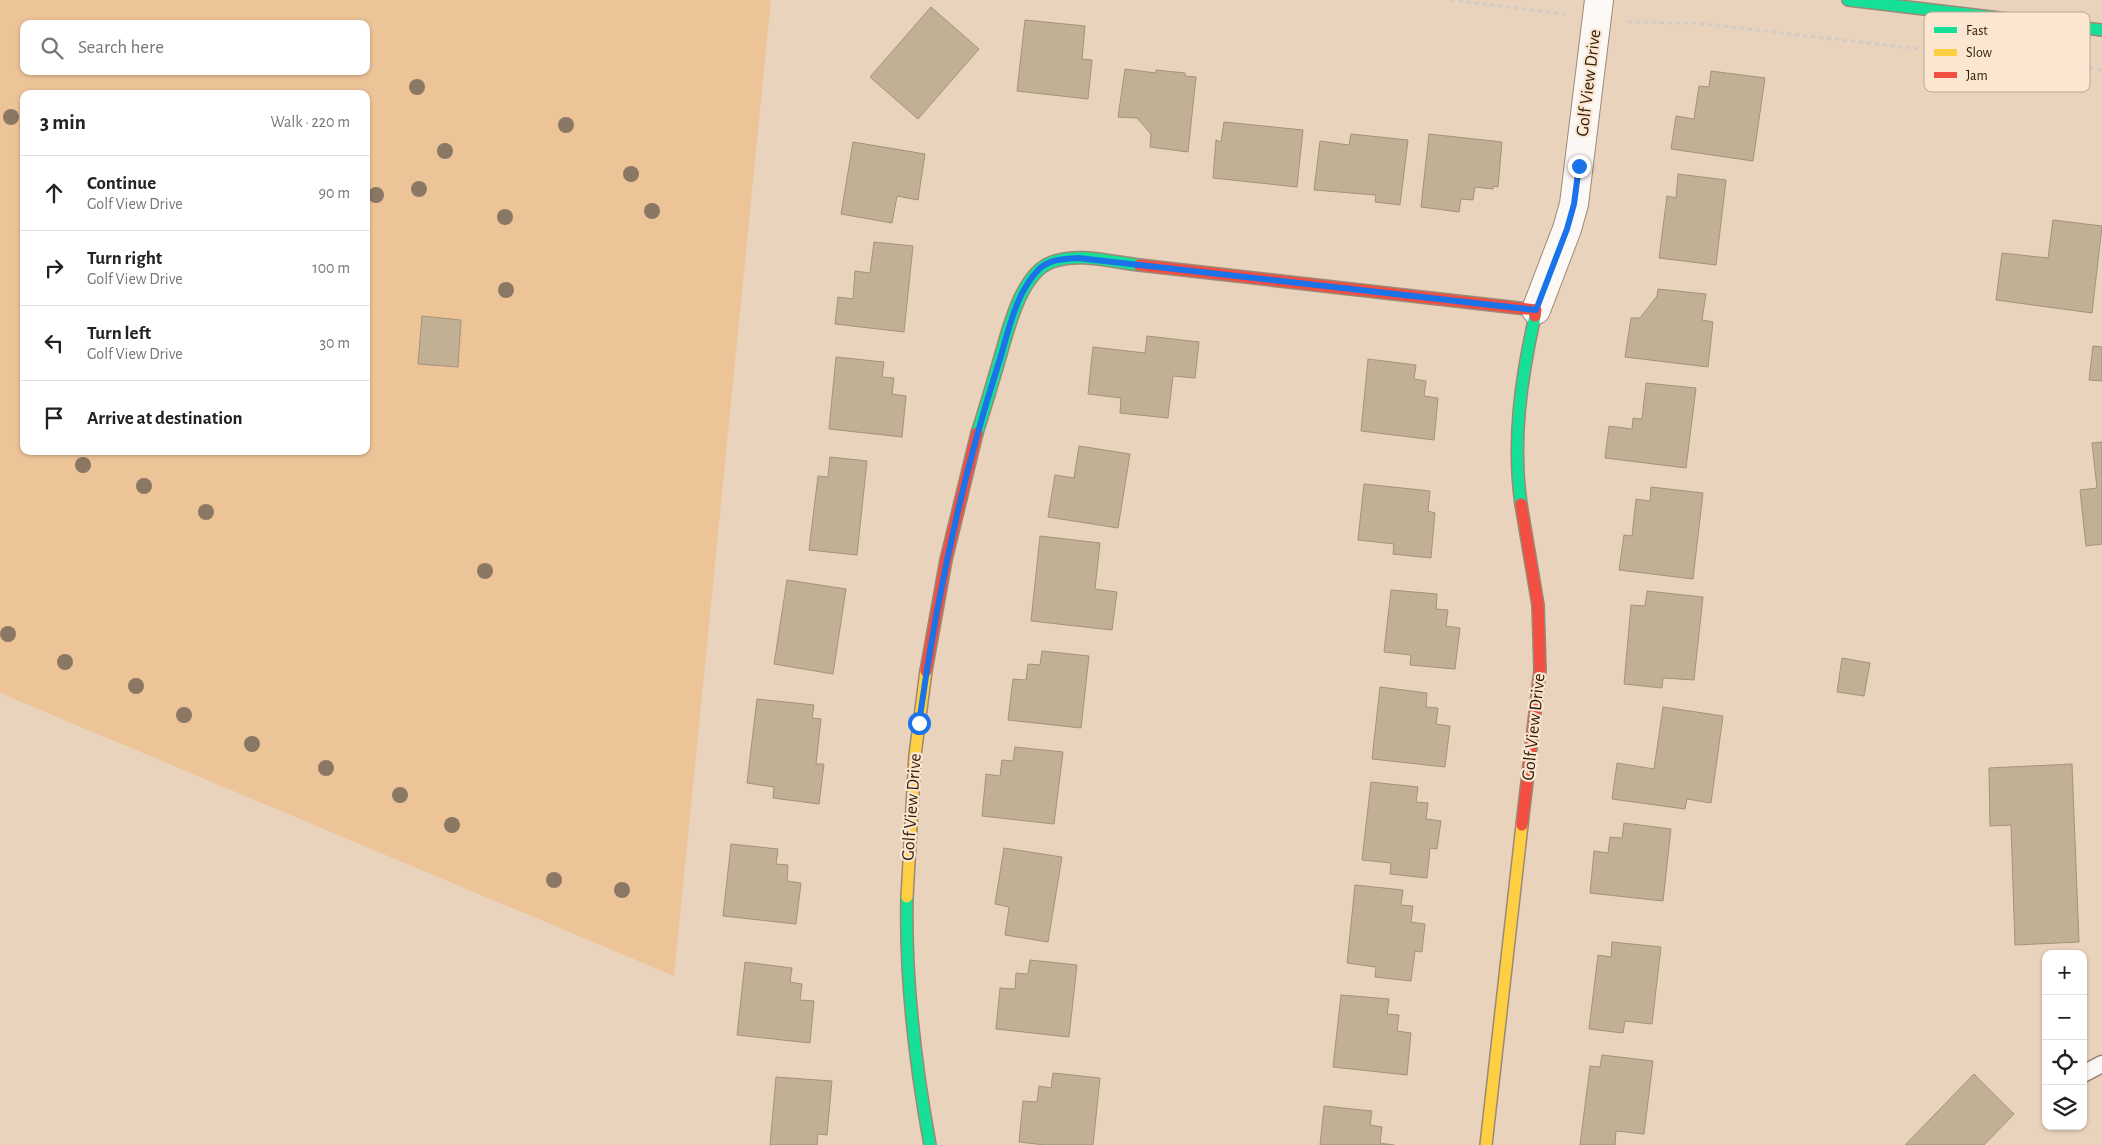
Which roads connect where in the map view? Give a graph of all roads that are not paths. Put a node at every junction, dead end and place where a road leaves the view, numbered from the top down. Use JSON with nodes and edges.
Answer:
{"nodes":[{"id":1,"x":1848,"y":0,"type":"edge"},
{"id":2,"x":1597,"y":9,"type":"edge"},
{"id":3,"x":1950,"y":12,"type":"edge"},
{"id":4,"x":1536,"y":310,"type":"junction"},
{"id":5,"x":2102,"y":1064,"type":"edge"},
{"id":6,"x":2087,"y":1072,"type":"edge"},
{"id":7,"x":930,"y":1145,"type":"edge"},
{"id":8,"x":1486,"y":1145,"type":"edge"}],
"edges":[{"from":1,"to":3,"type":"street"},
{"from":2,"to":4,"type":"street","name":"Golf View Drive"},
{"from":4,"to":7,"type":"street","name":"Golf View Drive"},
{"from":4,"to":8,"type":"street","name":"Golf View Drive"},
{"from":5,"to":6,"type":"lane"}]}
